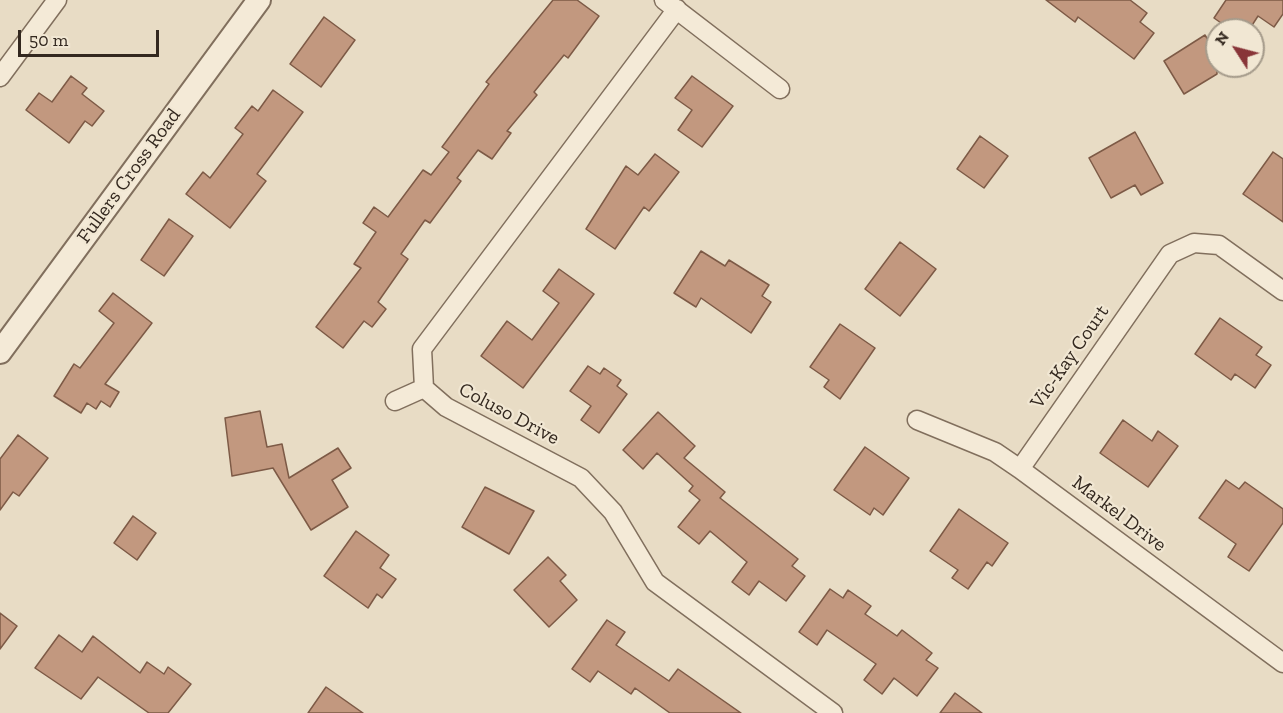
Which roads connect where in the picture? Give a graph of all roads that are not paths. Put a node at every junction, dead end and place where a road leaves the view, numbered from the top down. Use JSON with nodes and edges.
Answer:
{"nodes":[{"id":1,"x":57,"y":0,"type":"edge"},
{"id":2,"x":259,"y":0,"type":"edge"},
{"id":3,"x":671,"y":5,"type":"edge"},
{"id":4,"x":0,"y":77,"type":"edge"},
{"id":5,"x":780,"y":88,"type":"dead end"},
{"id":6,"x":1283,"y":291,"type":"edge"},
{"id":7,"x":0,"y":352,"type":"edge"},
{"id":8,"x":424,"y":388,"type":"junction"},
{"id":9,"x":395,"y":401,"type":"dead end"},
{"id":10,"x":917,"y":420,"type":"dead end"},
{"id":11,"x":1020,"y":469,"type":"junction"},
{"id":12,"x":1283,"y":663,"type":"edge"},
{"id":13,"x":832,"y":713,"type":"edge"}],
"edges":[{"from":1,"to":4,"type":"street"},
{"from":2,"to":7,"type":"street","name":"Fullers Cross Road"},
{"from":3,"to":5,"type":"street"},
{"from":3,"to":8,"type":"street"},
{"from":6,"to":11,"type":"street","name":"Vic-Kay Court"},
{"from":8,"to":9,"type":"street"},
{"from":8,"to":13,"type":"street","name":"Coluso Drive"},
{"from":10,"to":11,"type":"street","name":"Markel Drive"},
{"from":11,"to":12,"type":"street","name":"Markel Drive"}]}
